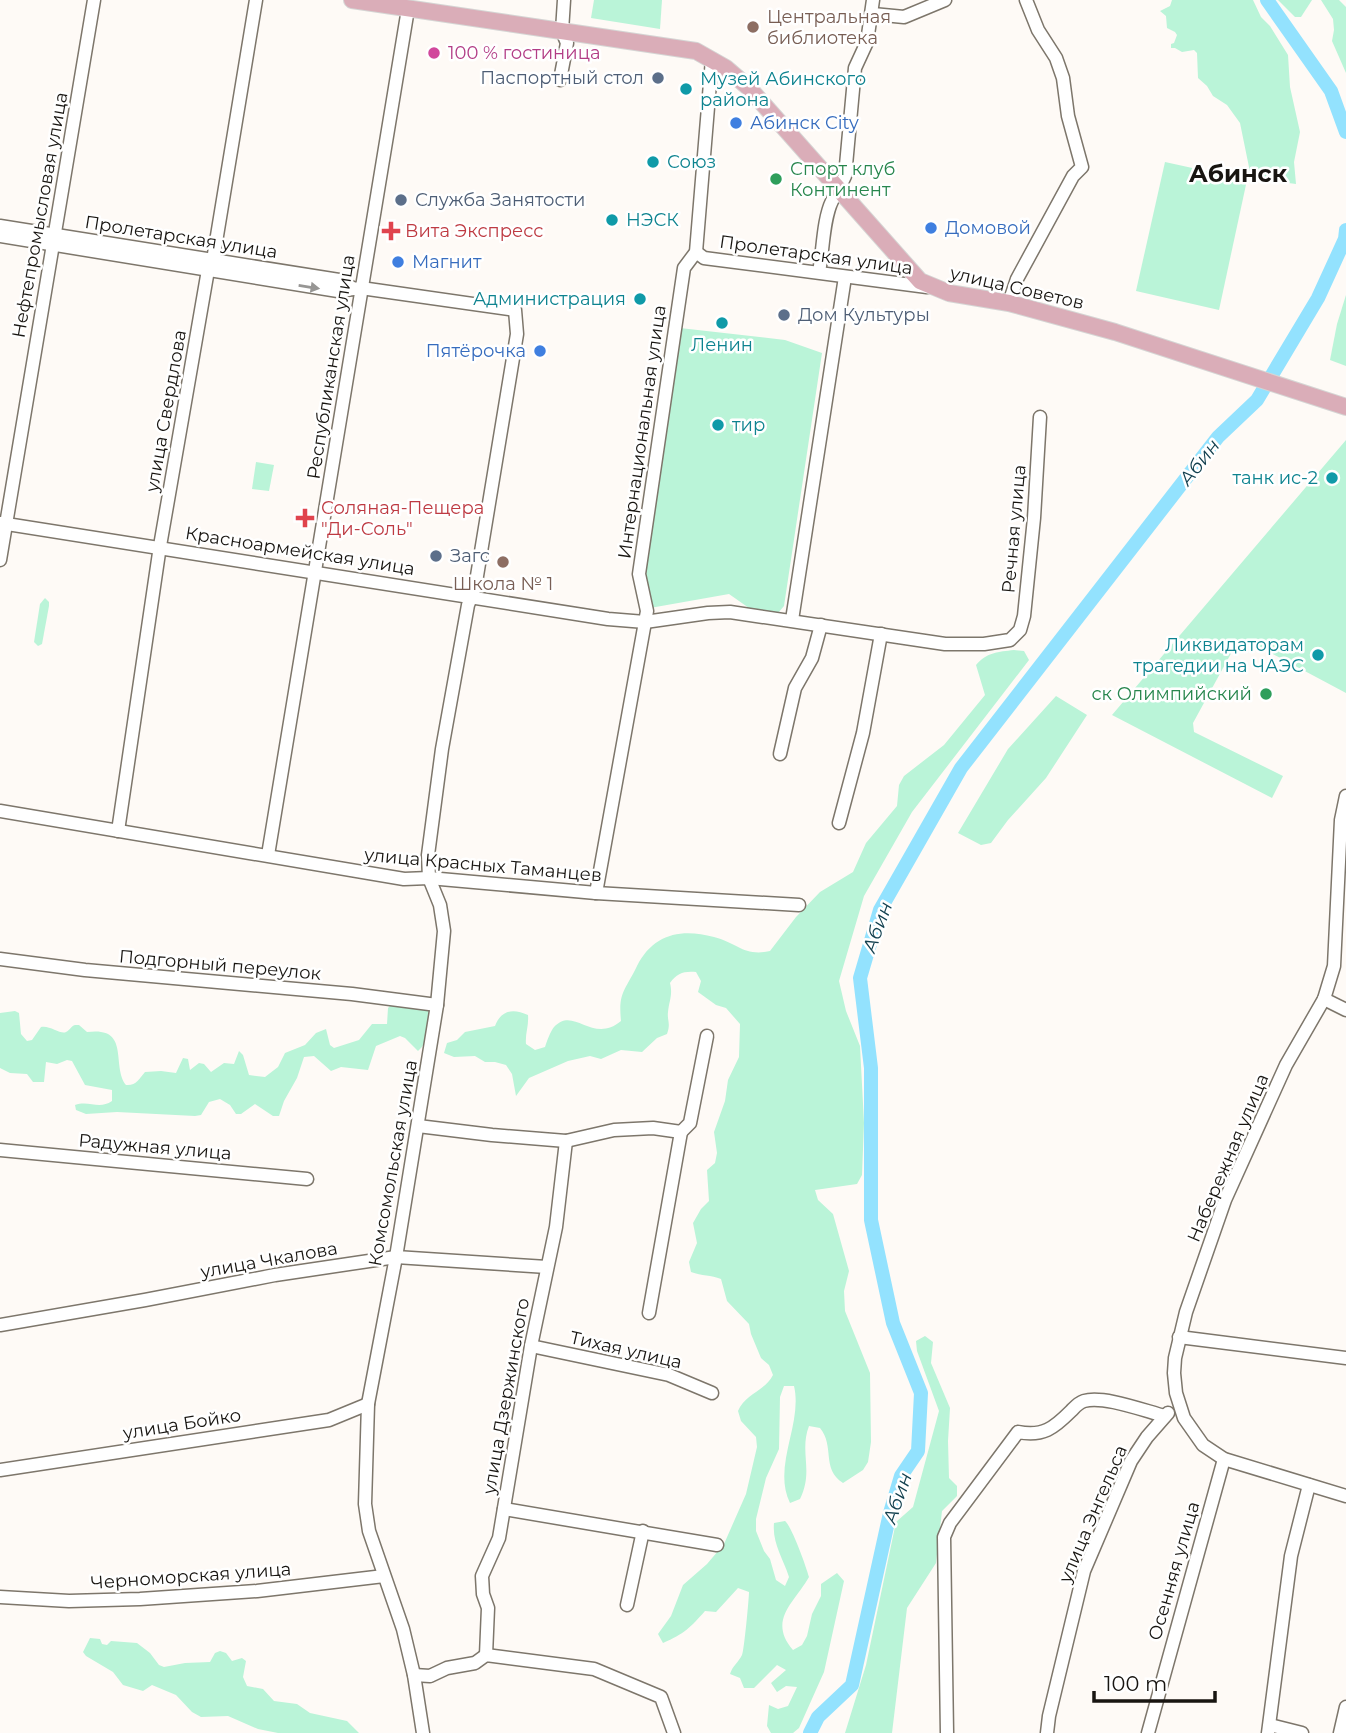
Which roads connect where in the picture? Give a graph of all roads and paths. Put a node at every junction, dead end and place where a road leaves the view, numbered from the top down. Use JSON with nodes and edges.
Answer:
{"nodes":[{"id":1,"x":94,"y":0,"type":"edge"},
{"id":2,"x":256,"y":0,"type":"edge"},
{"id":3,"x":352,"y":0,"type":"edge"},
{"id":4,"x":564,"y":0,"type":"edge"},
{"id":5,"x":873,"y":0,"type":"edge"},
{"id":6,"x":945,"y":0,"type":"edge"},
{"id":7,"x":1026,"y":0,"type":"edge"},
{"id":8,"x":408,"y":9,"type":"junction"},
{"id":9,"x":873,"y":14,"type":"junction"},
{"id":10,"x":562,"y":31,"type":"junction"},
{"id":11,"x":712,"y":59,"type":"junction"},
{"id":12,"x":560,"y":80,"type":"dead end"},
{"id":13,"x":839,"y":191,"type":"junction"},
{"id":14,"x":0,"y":226,"type":"edge"},
{"id":15,"x":0,"y":236,"type":"edge"},
{"id":16,"x":53,"y":240,"type":"junction"},
{"id":17,"x":695,"y":252,"type":"junction"},
{"id":18,"x":211,"y":265,"type":"junction"},
{"id":19,"x":819,"y":272,"type":"junction"},
{"id":20,"x":845,"y":277,"type":"junction"},
{"id":21,"x":935,"y":288,"type":"junction"},
{"id":22,"x":357,"y":289,"type":"junction"},
{"id":23,"x":1009,"y":303,"type":"junction"},
{"id":24,"x":515,"y":310,"type":"joint"},
{"id":25,"x":1346,"y":407,"type":"edge"},
{"id":26,"x":1040,"y":417,"type":"dead end"},
{"id":27,"x":3,"y":523,"type":"edge"},
{"id":28,"x":160,"y":546,"type":"junction"},
{"id":29,"x":0,"y":560,"type":"edge"},
{"id":30,"x":314,"y":572,"type":"junction"},
{"id":31,"x":472,"y":597,"type":"junction"},
{"id":32,"x":792,"y":620,"type":"junction"},
{"id":33,"x":645,"y":622,"type":"junction"},
{"id":34,"x":821,"y":625,"type":"junction"},
{"id":35,"x":881,"y":634,"type":"junction"},
{"id":36,"x":1010,"y":640,"type":"joint"},
{"id":37,"x":780,"y":754,"type":"dead end"},
{"id":38,"x":1346,"y":796,"type":"edge"},
{"id":39,"x":0,"y":811,"type":"edge"},
{"id":40,"x":839,"y":823,"type":"dead end"},
{"id":41,"x":118,"y":831,"type":"junction"},
{"id":42,"x":268,"y":855,"type":"junction"},
{"id":43,"x":429,"y":878,"type":"junction"},
{"id":44,"x":597,"y":893,"type":"junction"},
{"id":45,"x":799,"y":905,"type":"dead end"},
{"id":46,"x":0,"y":959,"type":"edge"},
{"id":47,"x":1324,"y":999,"type":"junction"},
{"id":48,"x":437,"y":1006,"type":"junction"},
{"id":49,"x":1346,"y":1010,"type":"edge"},
{"id":50,"x":707,"y":1036,"type":"dead end"},
{"id":51,"x":418,"y":1126,"type":"junction"},
{"id":52,"x":681,"y":1132,"type":"junction"},
{"id":53,"x":566,"y":1141,"type":"junction"},
{"id":54,"x":0,"y":1150,"type":"edge"},
{"id":55,"x":307,"y":1179,"type":"dead end"},
{"id":56,"x":396,"y":1257,"type":"junction"},
{"id":57,"x":547,"y":1267,"type":"junction"},
{"id":58,"x":649,"y":1313,"type":"dead end"},
{"id":59,"x":0,"y":1325,"type":"edge"},
{"id":60,"x":1179,"y":1337,"type":"junction"},
{"id":61,"x":531,"y":1346,"type":"junction"},
{"id":62,"x":1346,"y":1358,"type":"edge"},
{"id":63,"x":712,"y":1393,"type":"dead end"},
{"id":64,"x":1178,"y":1403,"type":"junction"},
{"id":65,"x":368,"y":1404,"type":"junction"},
{"id":66,"x":1165,"y":1416,"type":"junction"},
{"id":67,"x":1224,"y":1459,"type":"junction"},
{"id":68,"x":0,"y":1469,"type":"edge"},
{"id":69,"x":1309,"y":1485,"type":"junction"},
{"id":70,"x":1346,"y":1496,"type":"edge"},
{"id":71,"x":504,"y":1509,"type":"junction"},
{"id":72,"x":643,"y":1531,"type":"junction"},
{"id":73,"x":717,"y":1545,"type":"dead end"},
{"id":74,"x":384,"y":1576,"type":"junction"},
{"id":75,"x":0,"y":1597,"type":"edge"},
{"id":76,"x":627,"y":1605,"type":"dead end"},
{"id":77,"x":486,"y":1655,"type":"junction"},
{"id":78,"x":414,"y":1675,"type":"junction"},
{"id":79,"x":1346,"y":1707,"type":"edge"},
{"id":80,"x":1269,"y":1729,"type":"edge"},
{"id":81,"x":423,"y":1733,"type":"edge"},
{"id":82,"x":674,"y":1733,"type":"edge"},
{"id":83,"x":947,"y":1733,"type":"edge"},
{"id":84,"x":1047,"y":1733,"type":"edge"},
{"id":85,"x":1148,"y":1733,"type":"edge"},
{"id":86,"x":1302,"y":1733,"type":"edge"},
{"id":87,"x":1340,"y":1733,"type":"edge"}],
"edges":[{"from":1,"to":16,"type":"street","name":"Нефтепромысловая улица"},
{"from":2,"to":18,"type":"street","name":"улица Свердлова"},
{"from":3,"to":8,"type":"main road","name":"улица Советов"},
{"from":4,"to":10,"type":"street"},
{"from":5,"to":9,"type":"street"},
{"from":6,"to":9,"type":"street"},
{"from":7,"to":23,"type":"street"},
{"from":8,"to":10,"type":"main road","name":"улица Советов"},
{"from":8,"to":22,"type":"street","name":"Республиканская улица"},
{"from":9,"to":13,"type":"street"},
{"from":10,"to":11,"type":"main road","name":"улица Советов"},
{"from":10,"to":12,"type":"street"},
{"from":11,"to":13,"type":"main road","name":"улица Советов"},
{"from":11,"to":17,"type":"street","name":"Интернациональная улица"},
{"from":13,"to":19,"type":"street"},
{"from":13,"to":21,"type":"main road","name":"улица Советов"},
{"from":14,"to":16,"type":"street","name":"Пролетарская улица"},
{"from":15,"to":16,"type":"street","name":"Пролетарская улица"},
{"from":16,"to":18,"type":"street","name":"Пролетарская улица"},
{"from":16,"to":27,"type":"street","name":"Нефтепромысловая улица"},
{"from":17,"to":19,"type":"street","name":"Пролетарская улица"},
{"from":17,"to":33,"type":"street","name":"Интернациональная улица"},
{"from":18,"to":22,"type":"street","name":"Пролетарская улица"},
{"from":18,"to":28,"type":"street","name":"улица Свердлова"},
{"from":19,"to":20,"type":"street","name":"Пролетарская улица"},
{"from":20,"to":21,"type":"street","name":"Пролетарская улица"},
{"from":20,"to":32,"type":"street"},
{"from":21,"to":23,"type":"main road","name":"улица Советов"},
{"from":22,"to":24,"type":"street","name":"Пролетарская улица"},
{"from":22,"to":30,"type":"street","name":"Республиканская улица"},
{"from":23,"to":25,"type":"main road","name":"улица Советов"},
{"from":24,"to":31,"type":"street","name":"Комсомольская улица"},
{"from":26,"to":36,"type":"street","name":"Речная улица"},
{"from":27,"to":28,"type":"street","name":"Красноармейская улица"},
{"from":27,"to":29,"type":"street","name":"Нефтепромысловая улица"},
{"from":28,"to":30,"type":"street","name":"Красноармейская улица"},
{"from":28,"to":41,"type":"street","name":"улица Свердлова"},
{"from":30,"to":31,"type":"street","name":"Красноармейская улица"},
{"from":30,"to":42,"type":"street","name":"Республиканская улица"},
{"from":31,"to":33,"type":"street","name":"Красноармейская улица"},
{"from":31,"to":43,"type":"street","name":"Комсомольская улица"},
{"from":32,"to":33,"type":"street","name":"Красноармейская улица"},
{"from":32,"to":34,"type":"street","name":"Красноармейская улица"},
{"from":33,"to":44,"type":"street","name":"Интернациональная улица"},
{"from":34,"to":35,"type":"street","name":"Красноармейская улица"},
{"from":34,"to":37,"type":"street"},
{"from":35,"to":36,"type":"street","name":"Красноармейская улица"},
{"from":35,"to":40,"type":"street"},
{"from":38,"to":47,"type":"street","name":"Набережная улица"},
{"from":39,"to":41,"type":"street","name":"улица Красных Таманцев"},
{"from":41,"to":42,"type":"street","name":"улица Красных Таманцев"},
{"from":42,"to":43,"type":"street","name":"улица Красных Таманцев"},
{"from":43,"to":44,"type":"street","name":"улица Красных Таманцев"},
{"from":43,"to":48,"type":"street","name":"Комсомольская улица"},
{"from":44,"to":45,"type":"street","name":"улица Красных Таманцев"},
{"from":46,"to":48,"type":"street","name":"Подгорный переулок"},
{"from":47,"to":49,"type":"street"},
{"from":47,"to":60,"type":"street","name":"Набережная улица"},
{"from":48,"to":51,"type":"street","name":"Комсомольская улица"},
{"from":50,"to":52,"type":"street"},
{"from":51,"to":53,"type":"street"},
{"from":51,"to":56,"type":"street","name":"Комсомольская улица"},
{"from":52,"to":53,"type":"street"},
{"from":52,"to":58,"type":"street"},
{"from":53,"to":57,"type":"street","name":"улица Дзержинского"},
{"from":54,"to":55,"type":"street","name":"Радужная улица"},
{"from":56,"to":57,"type":"street","name":"улица Чкалова"},
{"from":56,"to":59,"type":"street","name":"улица Чкалова"},
{"from":56,"to":65,"type":"street","name":"Комсомольская улица"},
{"from":57,"to":61,"type":"street","name":"улица Дзержинского"},
{"from":60,"to":62,"type":"street"},
{"from":60,"to":64,"type":"street","name":"Набережная улица"},
{"from":61,"to":63,"type":"street","name":"Тихая улица"},
{"from":61,"to":71,"type":"street","name":"улица Дзержинского"},
{"from":64,"to":66,"type":"street","name":"улица Энгельса"},
{"from":64,"to":67,"type":"street"},
{"from":65,"to":68,"type":"street","name":"улица Бойко"},
{"from":65,"to":74,"type":"street","name":"Комсомольская улица"},
{"from":66,"to":83,"type":"street"},
{"from":66,"to":84,"type":"street","name":"улица Энгельса"},
{"from":67,"to":69,"type":"street"},
{"from":67,"to":85,"type":"street","name":"Осенняя улица"},
{"from":69,"to":70,"type":"street"},
{"from":69,"to":80,"type":"street"},
{"from":71,"to":72,"type":"street"},
{"from":71,"to":77,"type":"street","name":"улица Дзержинского"},
{"from":72,"to":73,"type":"street"},
{"from":72,"to":76,"type":"street"},
{"from":74,"to":75,"type":"street","name":"Черноморская улица"},
{"from":74,"to":78,"type":"street","name":"Комсомольская улица"},
{"from":77,"to":78,"type":"street"},
{"from":77,"to":82,"type":"street"},
{"from":78,"to":81,"type":"street","name":"Комсомольская улица"},
{"from":79,"to":87,"type":"street"},
{"from":80,"to":86,"type":"street"}]}
